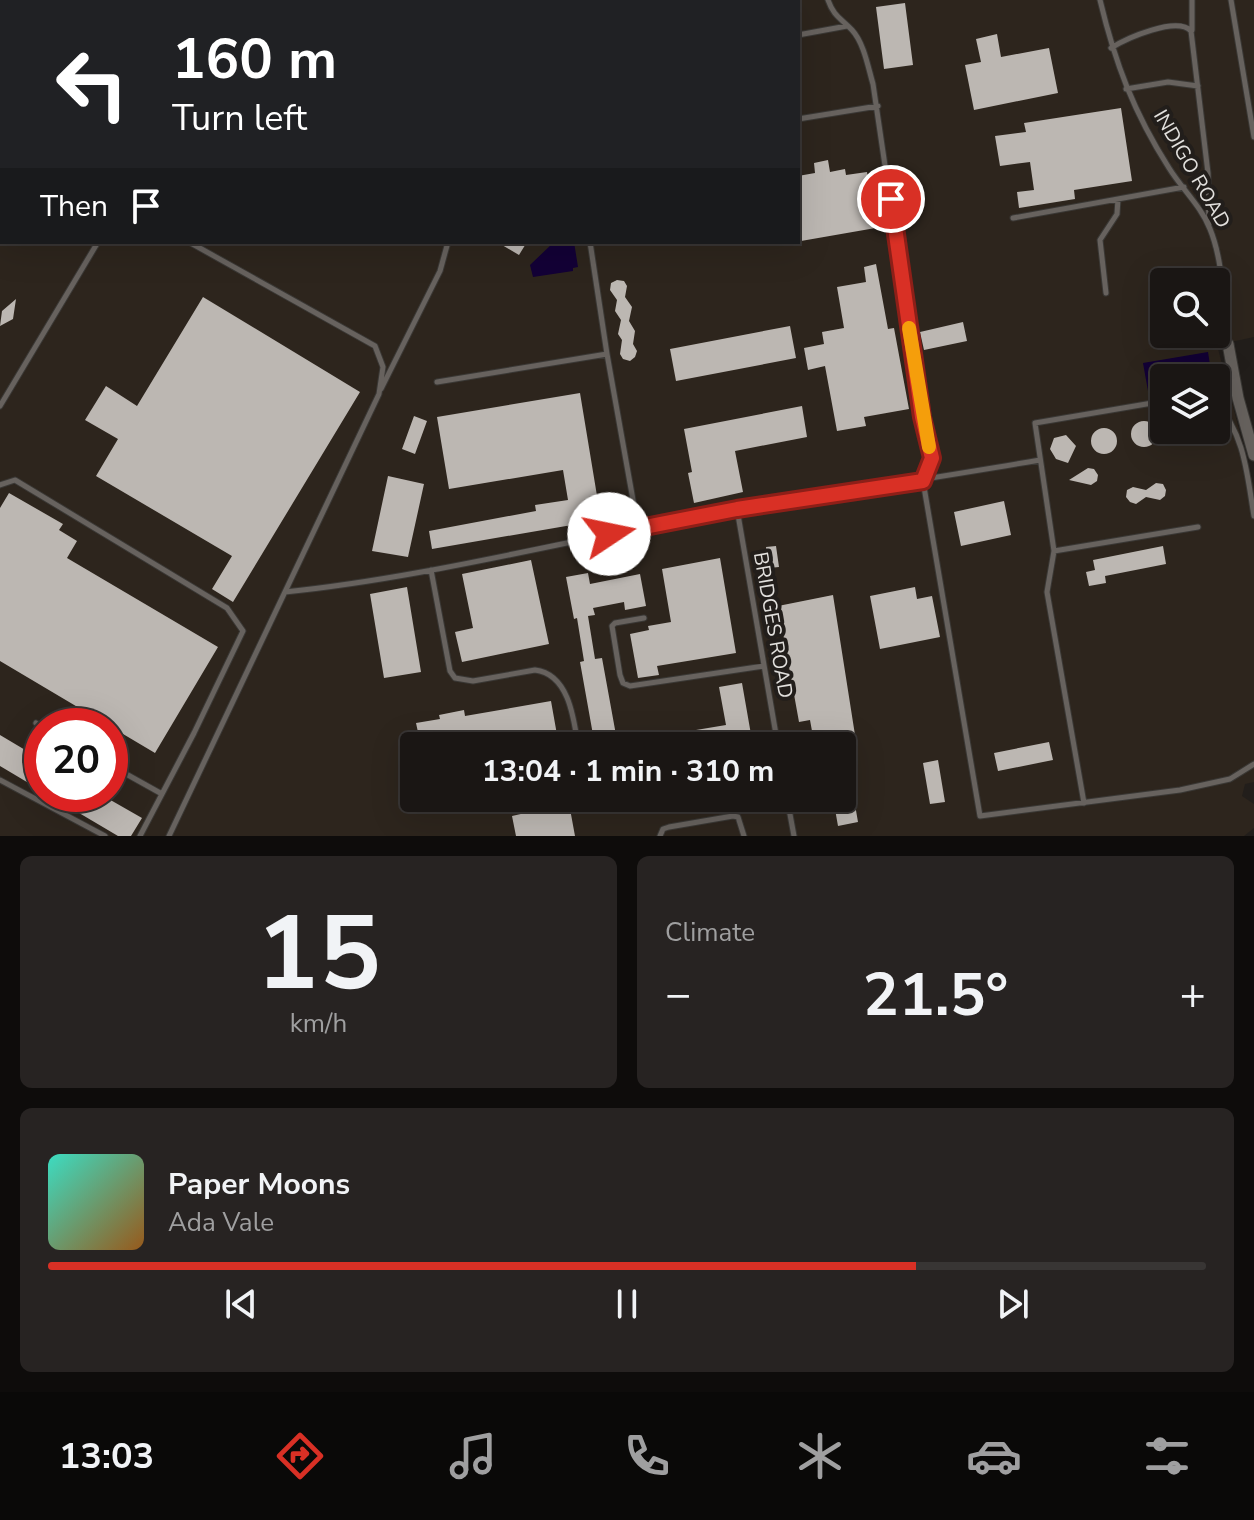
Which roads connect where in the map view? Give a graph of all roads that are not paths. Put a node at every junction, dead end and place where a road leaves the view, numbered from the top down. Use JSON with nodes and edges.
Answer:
{"nodes":[{"id":1,"x":828,"y":0,"type":"edge"},
{"id":2,"x":1100,"y":0,"type":"edge"},
{"id":3,"x":1192,"y":0,"type":"edge"},
{"id":4,"x":1231,"y":0,"type":"edge"},
{"id":5,"x":848,"y":26,"type":"junction"},
{"id":6,"x":1191,"y":31,"type":"junction"},
{"id":7,"x":800,"y":35,"type":"edge"},
{"id":8,"x":1111,"y":48,"type":"junction"},
{"id":9,"x":1198,"y":86,"type":"junction"},
{"id":10,"x":1126,"y":89,"type":"junction"},
{"id":11,"x":1250,"y":94,"type":"edge"},
{"id":12,"x":878,"y":106,"type":"junction"},
{"id":13,"x":800,"y":119,"type":"edge"},
{"id":14,"x":1254,"y":137,"type":"edge"},
{"id":15,"x":1184,"y":187,"type":"junction"},
{"id":16,"x":1118,"y":199,"type":"junction"},
{"id":17,"x":1013,"y":218,"type":"dead end"},
{"id":18,"x":1209,"y":226,"type":"junction"},
{"id":19,"x":97,"y":244,"type":"edge"},
{"id":20,"x":193,"y":244,"type":"edge"},
{"id":21,"x":447,"y":244,"type":"edge"},
{"id":22,"x":590,"y":244,"type":"edge"},
{"id":23,"x":1218,"y":268,"type":"edge"},
{"id":24,"x":1106,"y":293,"type":"dead end"},
{"id":25,"x":1229,"y":348,"type":"edge"},
{"id":26,"x":607,"y":354,"type":"junction"},
{"id":27,"x":437,"y":382,"type":"dead end"},
{"id":28,"x":379,"y":394,"type":"junction"},
{"id":29,"x":1150,"y":403,"type":"edge"},
{"id":30,"x":0,"y":406,"type":"edge"},
{"id":31,"x":1230,"y":420,"type":"edge"},
{"id":32,"x":1254,"y":455,"type":"edge"},
{"id":33,"x":1040,"y":460,"type":"junction"},
{"id":34,"x":923,"y":481,"type":"junction"},
{"id":35,"x":0,"y":485,"type":"edge"},
{"id":36,"x":737,"y":509,"type":"junction"},
{"id":37,"x":1254,"y":516,"type":"edge"},
{"id":38,"x":1198,"y":527,"type":"dead end"},
{"id":39,"x":638,"y":528,"type":"junction"},
{"id":40,"x":1054,"y":551,"type":"junction"},
{"id":41,"x":431,"y":570,"type":"junction"},
{"id":42,"x":285,"y":592,"type":"junction"},
{"id":43,"x":644,"y":618,"type":"dead end"},
{"id":44,"x":764,"y":666,"type":"junction"},
{"id":45,"x":575,"y":732,"type":"edge"},
{"id":46,"x":776,"y":732,"type":"edge"},
{"id":47,"x":1254,"y":764,"type":"edge"},
{"id":48,"x":128,"y":775,"type":"edge"},
{"id":49,"x":0,"y":780,"type":"edge"},
{"id":50,"x":162,"y":794,"type":"junction"},
{"id":51,"x":1084,"y":803,"type":"junction"},
{"id":52,"x":790,"y":812,"type":"edge"},
{"id":53,"x":105,"y":836,"type":"edge"},
{"id":54,"x":140,"y":836,"type":"edge"},
{"id":55,"x":169,"y":836,"type":"edge"},
{"id":56,"x":660,"y":836,"type":"edge"},
{"id":57,"x":744,"y":836,"type":"edge"},
{"id":58,"x":794,"y":836,"type":"edge"}],
"edges":[{"from":1,"to":5,"type":"lane"},
{"from":2,"to":8,"type":"lane","name":"INDIGO ROAD"},
{"from":3,"to":6,"type":"lane"},
{"from":4,"to":11,"type":"lane"},
{"from":5,"to":7,"type":"lane"},
{"from":5,"to":12,"type":"lane"},
{"from":6,"to":8,"type":"lane"},
{"from":6,"to":9,"type":"lane"},
{"from":8,"to":10,"type":"lane","name":"INDIGO ROAD"},
{"from":9,"to":10,"type":"lane"},
{"from":9,"to":18,"type":"lane"},
{"from":10,"to":15,"type":"lane","name":"INDIGO ROAD"},
{"from":11,"to":14,"type":"lane"},
{"from":12,"to":13,"type":"lane"},
{"from":12,"to":34,"type":"lane"},
{"from":15,"to":16,"type":"lane"},
{"from":15,"to":18,"type":"lane","name":"INDIGO ROAD"},
{"from":16,"to":17,"type":"lane"},
{"from":16,"to":24,"type":"lane"},
{"from":18,"to":23,"type":"lane","name":"INDIGO ROAD"},
{"from":19,"to":30,"type":"lane"},
{"from":20,"to":28,"type":"lane"},
{"from":21,"to":28,"type":"lane"},
{"from":22,"to":26,"type":"lane"},
{"from":25,"to":32,"type":"street","name":"INDIGO ROAD"},
{"from":26,"to":27,"type":"lane"},
{"from":26,"to":39,"type":"lane"},
{"from":28,"to":42,"type":"lane"},
{"from":29,"to":33,"type":"lane"},
{"from":31,"to":37,"type":"lane"},
{"from":33,"to":34,"type":"lane"},
{"from":33,"to":40,"type":"lane"},
{"from":34,"to":36,"type":"lane"},
{"from":34,"to":51,"type":"lane"},
{"from":35,"to":50,"type":"lane"},
{"from":36,"to":39,"type":"lane"},
{"from":36,"to":44,"type":"lane","name":"BRIDGES ROAD"},
{"from":38,"to":40,"type":"lane"},
{"from":39,"to":41,"type":"lane"},
{"from":40,"to":51,"type":"lane"},
{"from":41,"to":42,"type":"lane"},
{"from":41,"to":45,"type":"lane"},
{"from":42,"to":55,"type":"lane"},
{"from":43,"to":44,"type":"lane"},
{"from":44,"to":46,"type":"lane","name":"BRIDGES ROAD"},
{"from":47,"to":51,"type":"lane"},
{"from":48,"to":50,"type":"lane"},
{"from":49,"to":53,"type":"lane"},
{"from":50,"to":54,"type":"lane"},
{"from":52,"to":58,"type":"lane"},
{"from":56,"to":57,"type":"lane"}]}
